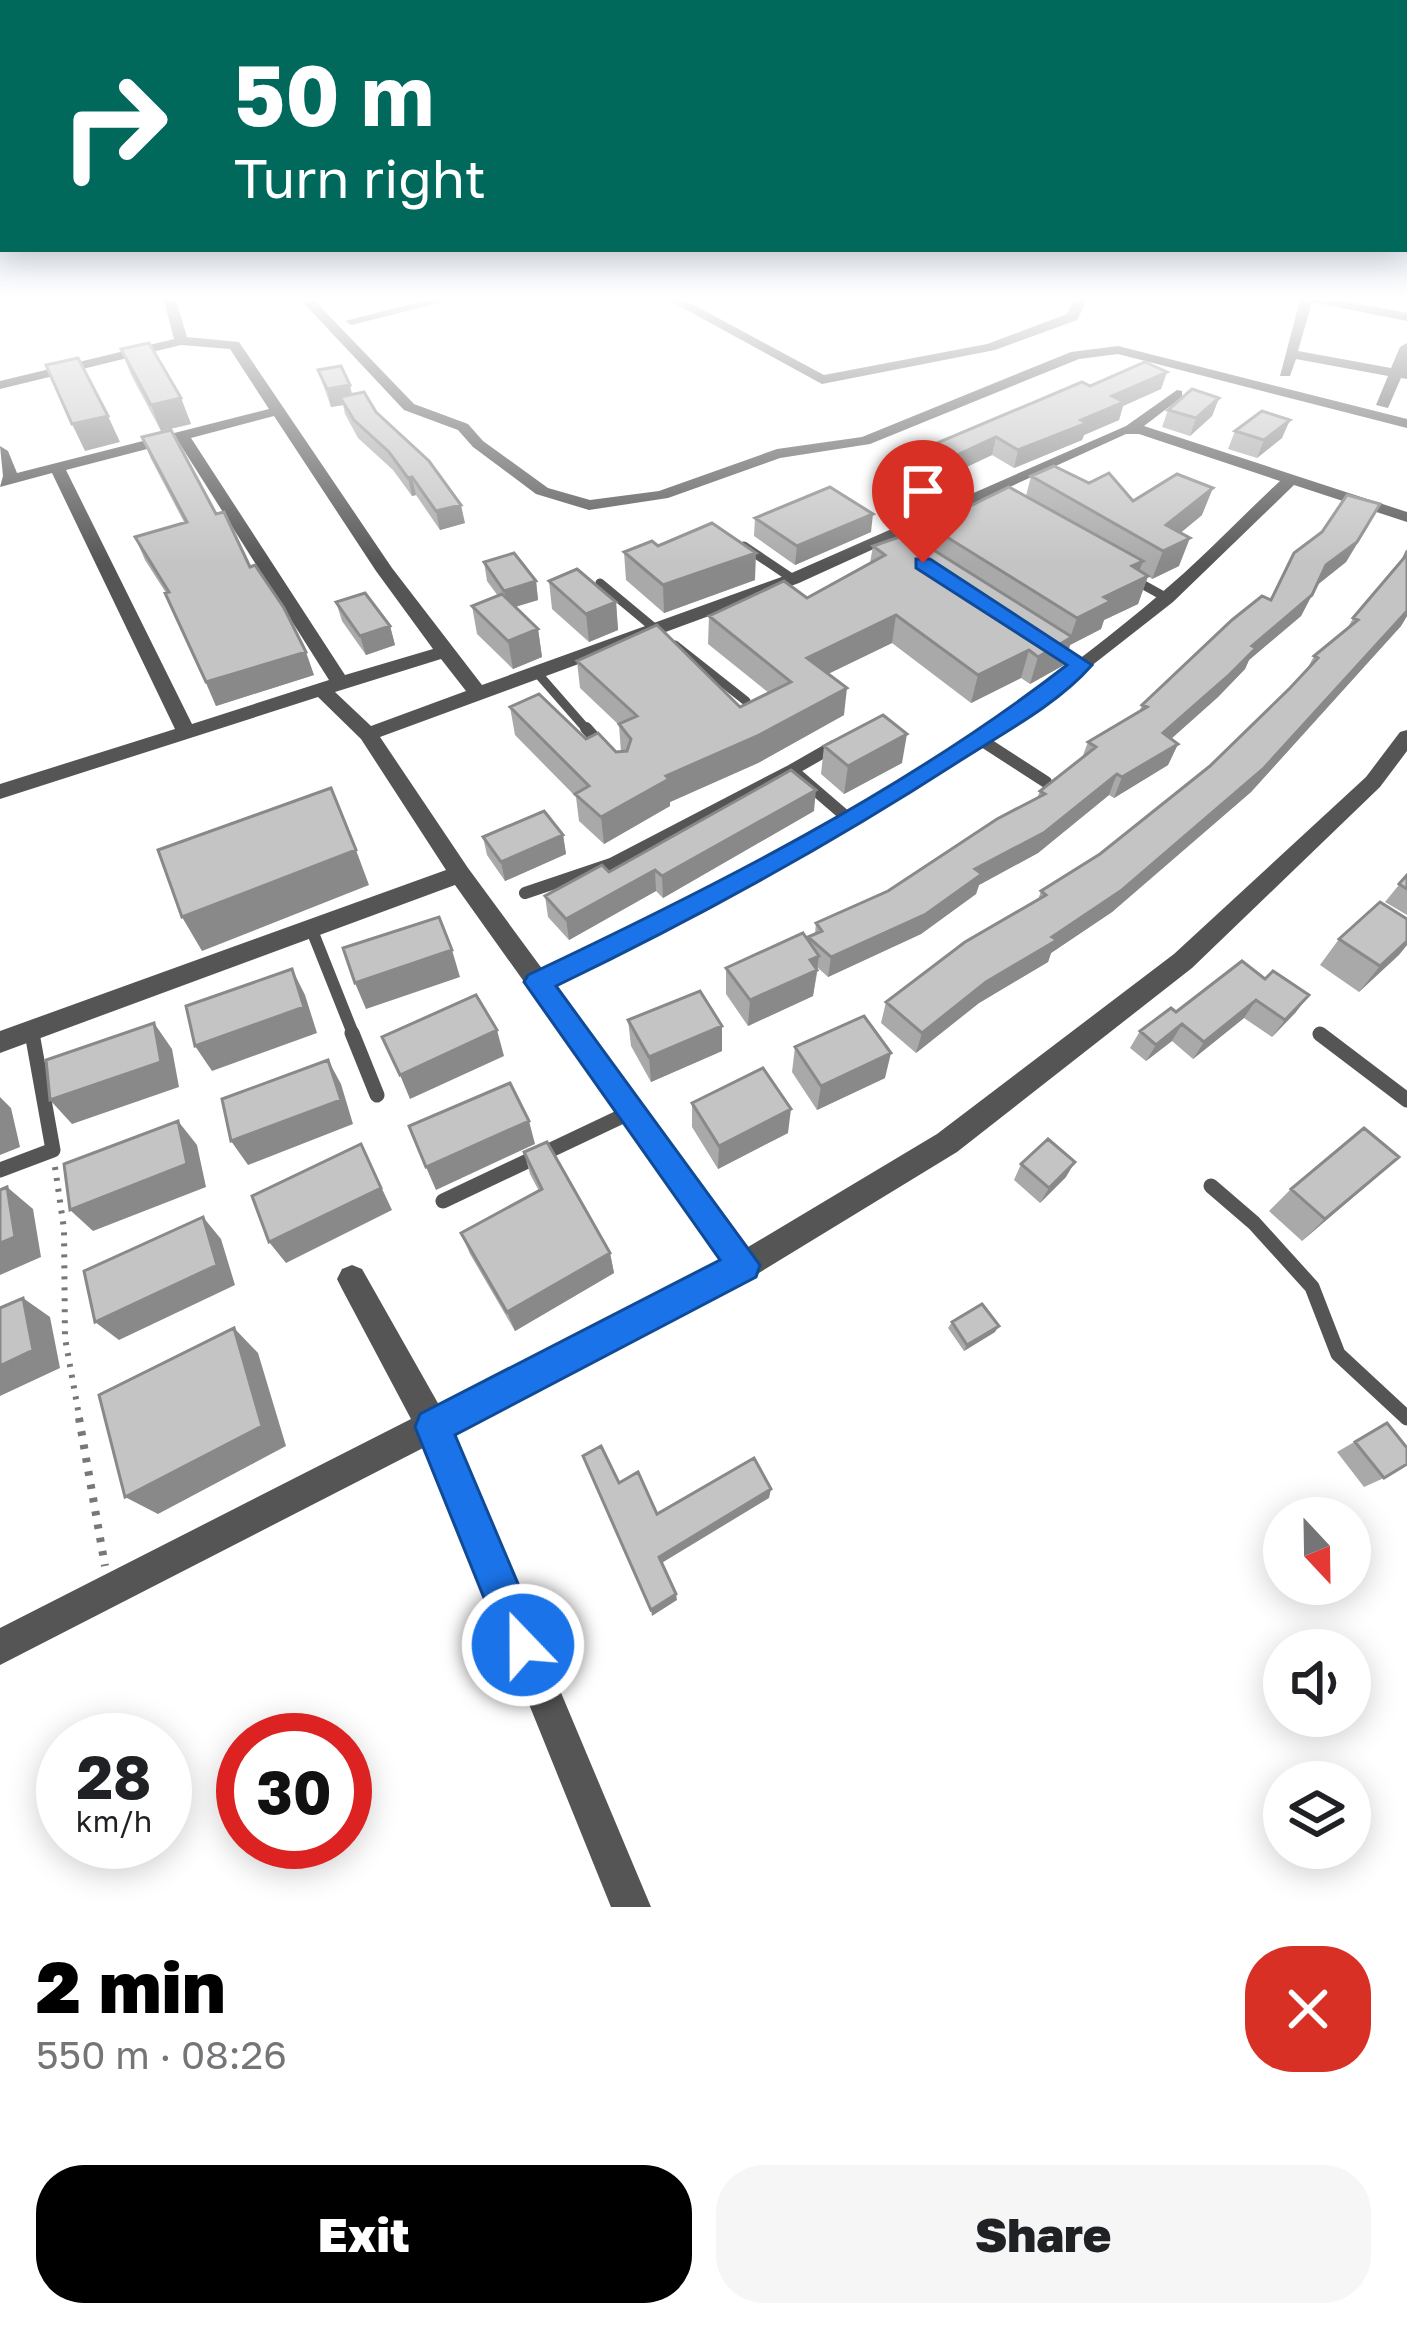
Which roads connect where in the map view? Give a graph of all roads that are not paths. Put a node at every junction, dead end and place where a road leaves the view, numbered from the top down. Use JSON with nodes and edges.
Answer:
{"nodes":[{"id":1,"x":261,"y":386,"type":"edge"},
{"id":2,"x":389,"y":386,"type":"edge"},
{"id":3,"x":999,"y":386,"type":"edge"},
{"id":4,"x":1265,"y":386,"type":"edge"},
{"id":5,"x":1394,"y":386,"type":"edge"},
{"id":6,"x":1177,"y":394,"type":"dead end"},
{"id":7,"x":1383,"y":405,"type":"dead end"},
{"id":8,"x":278,"y":411,"type":"junction"},
{"id":9,"x":1407,"y":424,"type":"edge"},
{"id":10,"x":1131,"y":429,"type":"junction"},
{"id":11,"x":182,"y":436,"type":"junction"},
{"id":12,"x":0,"y":451,"type":"edge"},
{"id":13,"x":57,"y":468,"type":"junction"},
{"id":14,"x":1290,"y":480,"type":"junction"},
{"id":15,"x":6,"y":481,"type":"edge"},
{"id":16,"x":984,"y":493,"type":"junction"},
{"id":17,"x":1005,"y":504,"type":"edge"},
{"id":18,"x":1407,"y":517,"type":"edge"},
{"id":19,"x":884,"y":538,"type":"junction"},
{"id":20,"x":738,"y":542,"type":"edge"},
{"id":21,"x":903,"y":550,"type":"edge"},
{"id":22,"x":1126,"y":574,"type":"edge"},
{"id":23,"x":793,"y":579,"type":"junction"},
{"id":24,"x":600,"y":583,"type":"edge"},
{"id":25,"x":1167,"y":598,"type":"junction"},
{"id":26,"x":658,"y":632,"type":"junction"},
{"id":27,"x":1061,"y":652,"type":"edge"},
{"id":28,"x":446,"y":653,"type":"junction"},
{"id":29,"x":1081,"y":665,"type":"junction"},
{"id":30,"x":539,"y":675,"type":"junction"},
{"id":31,"x":332,"y":687,"type":"junction"},
{"id":32,"x":480,"y":696,"type":"junction"},
{"id":33,"x":746,"y":701,"type":"edge"},
{"id":34,"x":187,"y":733,"type":"junction"},
{"id":35,"x":368,"y":734,"type":"junction"},
{"id":36,"x":1407,"y":737,"type":"edge"},
{"id":37,"x":978,"y":738,"type":"junction"},
{"id":38,"x":844,"y":741,"type":"edge"},
{"id":39,"x":609,"y":754,"type":"edge"},
{"id":40,"x":792,"y":770,"type":"junction"},
{"id":41,"x":1046,"y":782,"type":"edge"},
{"id":42,"x":0,"y":792,"type":"edge"},
{"id":43,"x":850,"y":820,"type":"junction"},
{"id":44,"x":460,"y":874,"type":"junction"},
{"id":45,"x":525,"y":893,"type":"dead end"},
{"id":46,"x":310,"y":928,"type":"junction"},
{"id":47,"x":538,"y":982,"type":"junction"},
{"id":48,"x":32,"y":1030,"type":"junction"},
{"id":49,"x":1320,"y":1034,"type":"dead end"},
{"id":50,"x":0,"y":1042,"type":"edge"},
{"id":51,"x":377,"y":1095,"type":"dead end"},
{"id":52,"x":1407,"y":1100,"type":"edge"},
{"id":53,"x":632,"y":1112,"type":"junction"},
{"id":54,"x":0,"y":1170,"type":"edge"},
{"id":55,"x":1210,"y":1186,"type":"dead end"},
{"id":56,"x":443,"y":1201,"type":"dead end"},
{"id":57,"x":744,"y":1265,"type":"junction"},
{"id":58,"x":352,"y":1279,"type":"dead end"},
{"id":59,"x":1406,"y":1416,"type":"edge"},
{"id":60,"x":433,"y":1427,"type":"junction"},
{"id":61,"x":0,"y":1647,"type":"edge"},
{"id":62,"x":631,"y":1907,"type":"edge"}],
"edges":[{"from":1,"to":8,"type":"street"},
{"from":2,"to":3,"type":"street"},
{"from":4,"to":9,"type":"street"},
{"from":5,"to":7,"type":"street"},
{"from":6,"to":10,"type":"street"},
{"from":8,"to":11,"type":"street"},
{"from":8,"to":28,"type":"street"},
{"from":10,"to":14,"type":"street"},
{"from":10,"to":16,"type":"street"},
{"from":11,"to":13,"type":"street"},
{"from":11,"to":31,"type":"street"},
{"from":12,"to":15,"type":"street"},
{"from":13,"to":15,"type":"street"},
{"from":13,"to":34,"type":"street"},
{"from":14,"to":18,"type":"street"},
{"from":14,"to":25,"type":"street"},
{"from":16,"to":17,"type":"lane"},
{"from":16,"to":19,"type":"street"},
{"from":19,"to":21,"type":"lane"},
{"from":19,"to":23,"type":"street"},
{"from":20,"to":23,"type":"lane"},
{"from":22,"to":25,"type":"lane"},
{"from":23,"to":26,"type":"street"},
{"from":24,"to":26,"type":"lane"},
{"from":25,"to":29,"type":"street"},
{"from":26,"to":30,"type":"street"},
{"from":26,"to":33,"type":"lane"},
{"from":27,"to":29,"type":"lane"},
{"from":28,"to":31,"type":"street"},
{"from":28,"to":32,"type":"street"},
{"from":29,"to":37,"type":"street"},
{"from":30,"to":32,"type":"street"},
{"from":30,"to":39,"type":"lane"},
{"from":31,"to":34,"type":"street"},
{"from":31,"to":35,"type":"street"},
{"from":32,"to":35,"type":"street"},
{"from":34,"to":42,"type":"street"},
{"from":35,"to":44,"type":"street"},
{"from":36,"to":57,"type":"street"},
{"from":37,"to":41,"type":"lane"},
{"from":37,"to":43,"type":"street"},
{"from":38,"to":40,"type":"lane"},
{"from":40,"to":43,"type":"lane"},
{"from":40,"to":45,"type":"lane"},
{"from":43,"to":47,"type":"street"},
{"from":44,"to":46,"type":"street"},
{"from":44,"to":47,"type":"street"},
{"from":46,"to":48,"type":"street"},
{"from":46,"to":51,"type":"lane"},
{"from":47,"to":53,"type":"street"},
{"from":48,"to":50,"type":"street"},
{"from":48,"to":54,"type":"lane"},
{"from":49,"to":52,"type":"lane"},
{"from":53,"to":56,"type":"lane"},
{"from":53,"to":57,"type":"street"},
{"from":55,"to":59,"type":"lane"},
{"from":57,"to":60,"type":"street"},
{"from":58,"to":60,"type":"street"},
{"from":60,"to":61,"type":"street"},
{"from":60,"to":62,"type":"street"}]}
